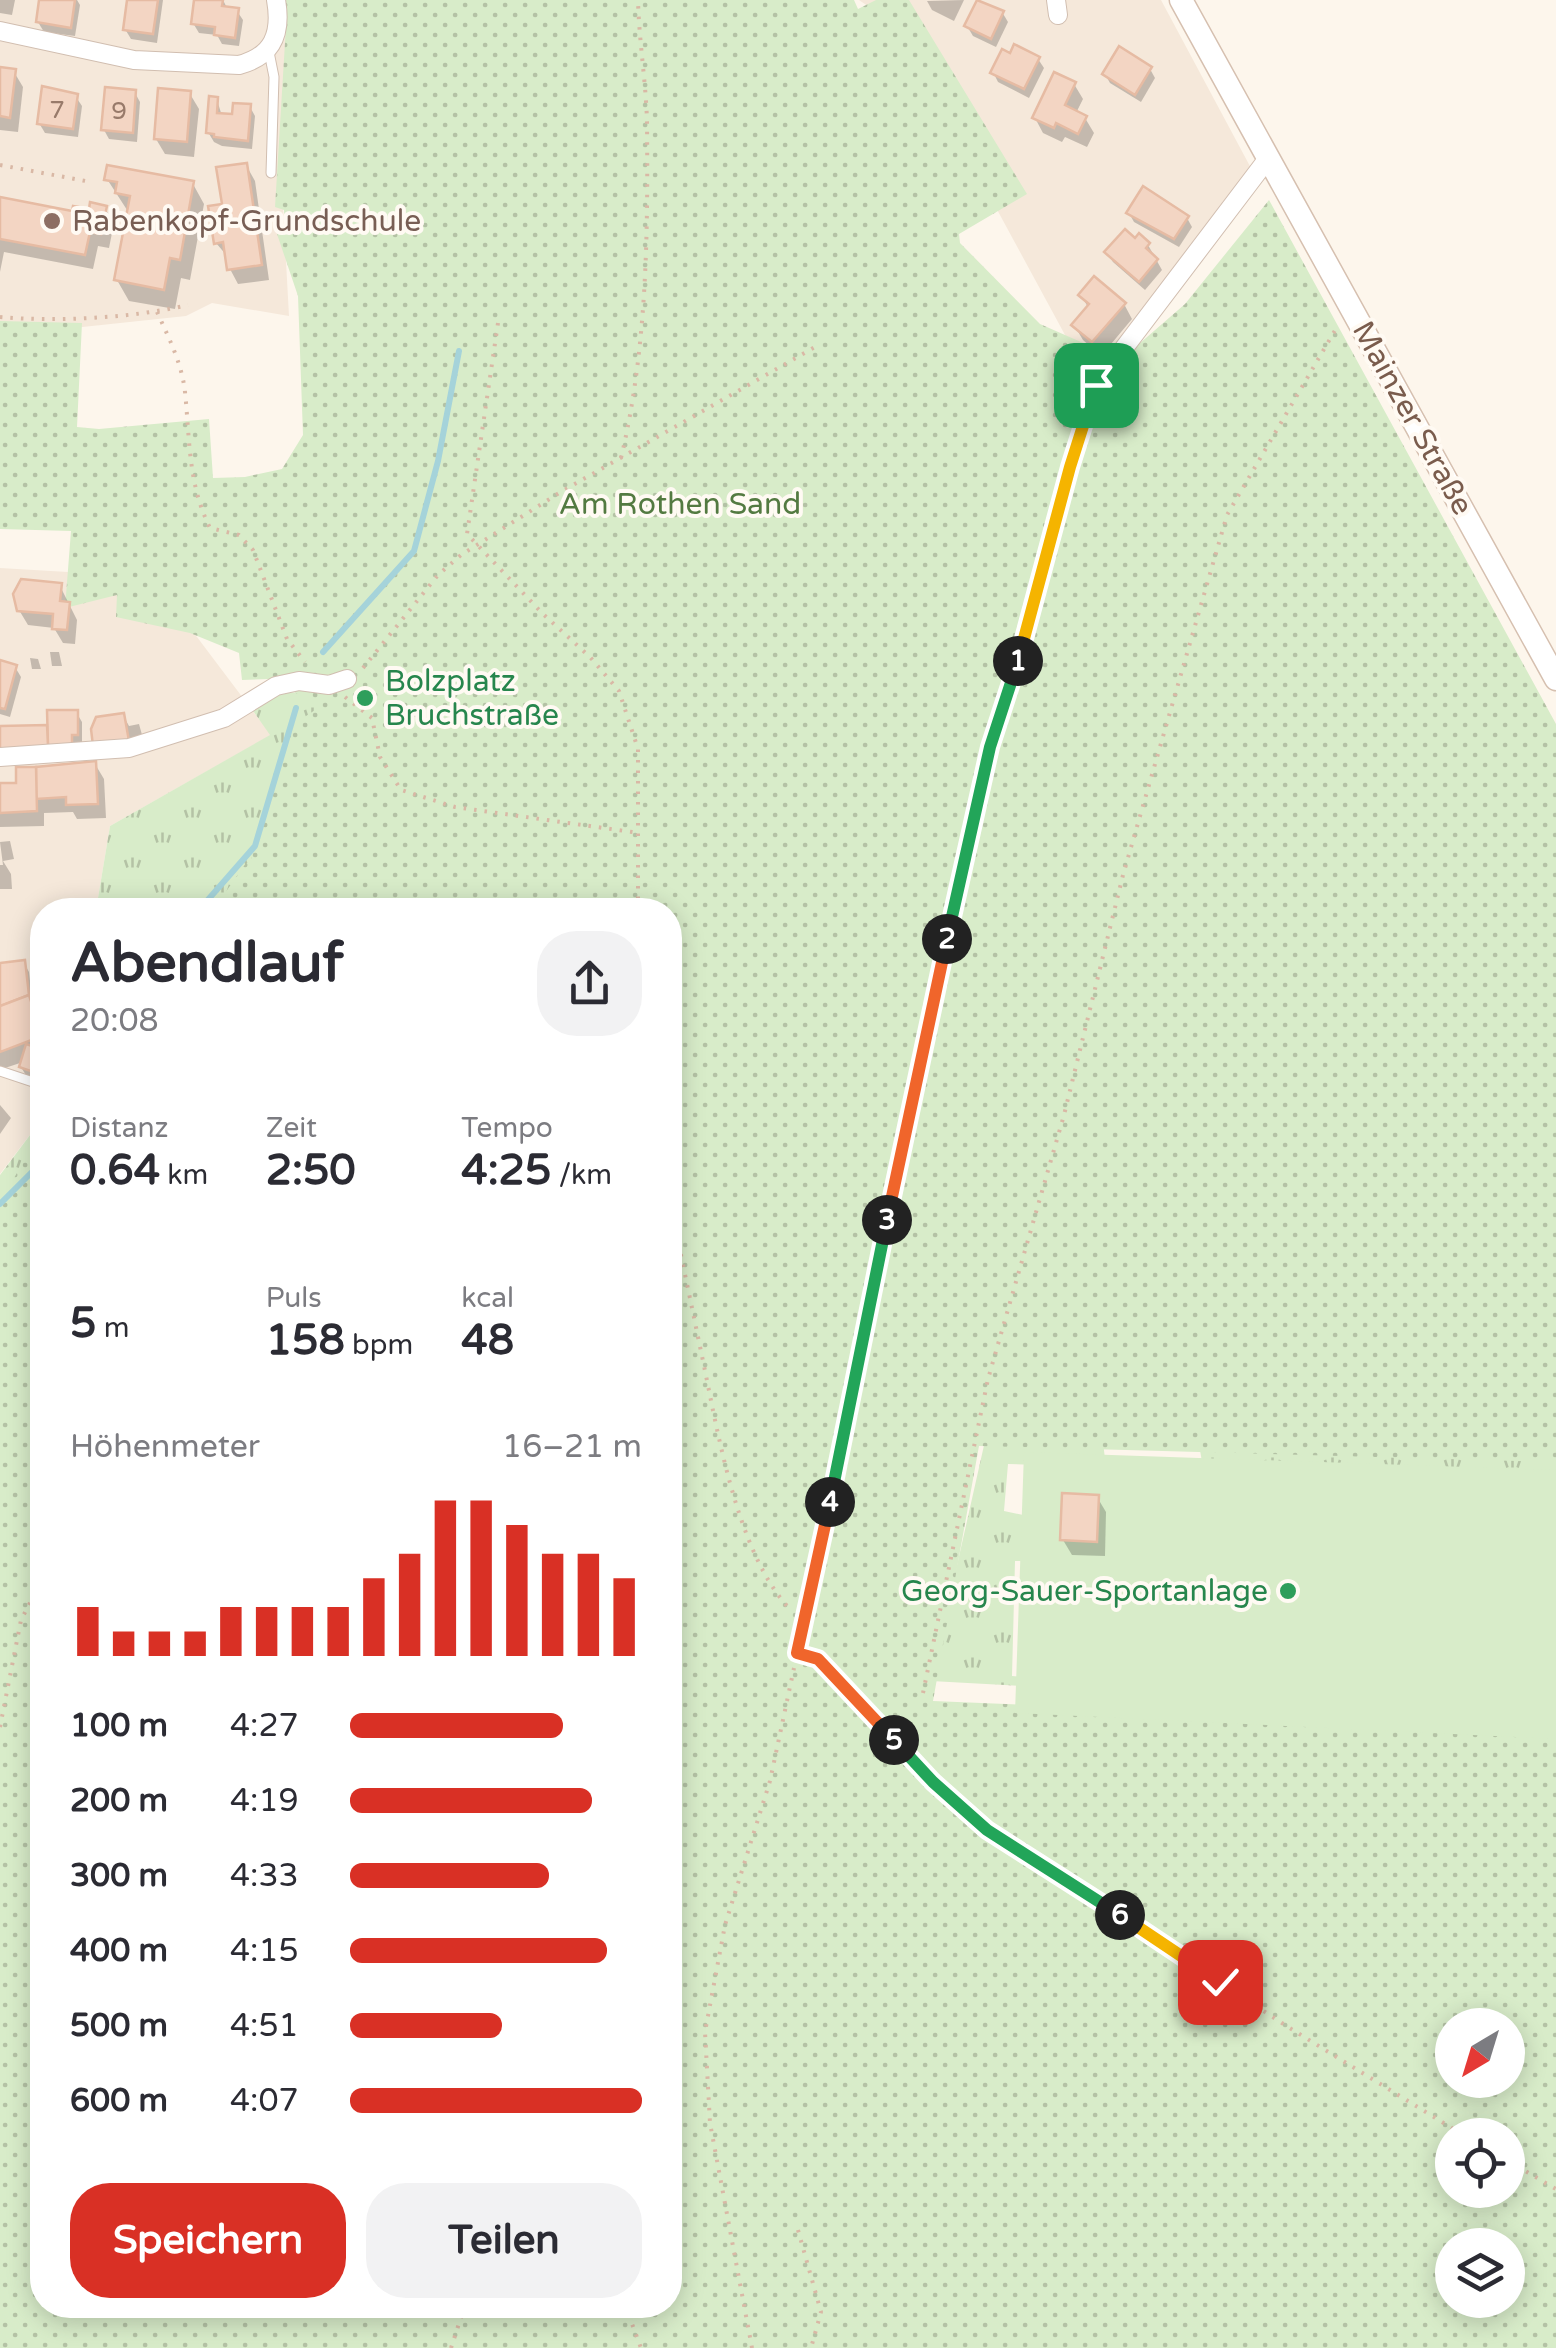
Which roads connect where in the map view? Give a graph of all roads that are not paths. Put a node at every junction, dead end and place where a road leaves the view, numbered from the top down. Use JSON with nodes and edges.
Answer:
{"nodes":[{"id":1,"x":276,"y":0,"type":"edge"},
{"id":2,"x":1181,"y":0,"type":"edge"},
{"id":3,"x":0,"y":31,"type":"edge"},
{"id":4,"x":269,"y":52,"type":"junction"},
{"id":5,"x":1269,"y":157,"type":"junction"},
{"id":6,"x":271,"y":173,"type":"dead end"},
{"id":7,"x":1096,"y":385,"type":"joint"},
{"id":8,"x":1556,"y":680,"type":"edge"},
{"id":9,"x":332,"y":682,"type":"road end"},
{"id":10,"x":0,"y":757,"type":"edge"},
{"id":11,"x":0,"y":1071,"type":"edge"},
{"id":12,"x":30,"y":1080,"type":"edge"},
{"id":13,"x":818,"y":1659,"type":"road end"}],
"edges":[{"from":1,"to":4,"type":"street"},
{"from":2,"to":5,"type":"main road","name":"Mainzer Straße"},
{"from":3,"to":4,"type":"street"},
{"from":4,"to":6,"type":"lane"},
{"from":5,"to":7,"type":"street"},
{"from":5,"to":8,"type":"main road","name":"Mainzer Straße"},
{"from":7,"to":13,"type":"lane"},
{"from":9,"to":10,"type":"street"},
{"from":11,"to":12,"type":"lane"}]}
